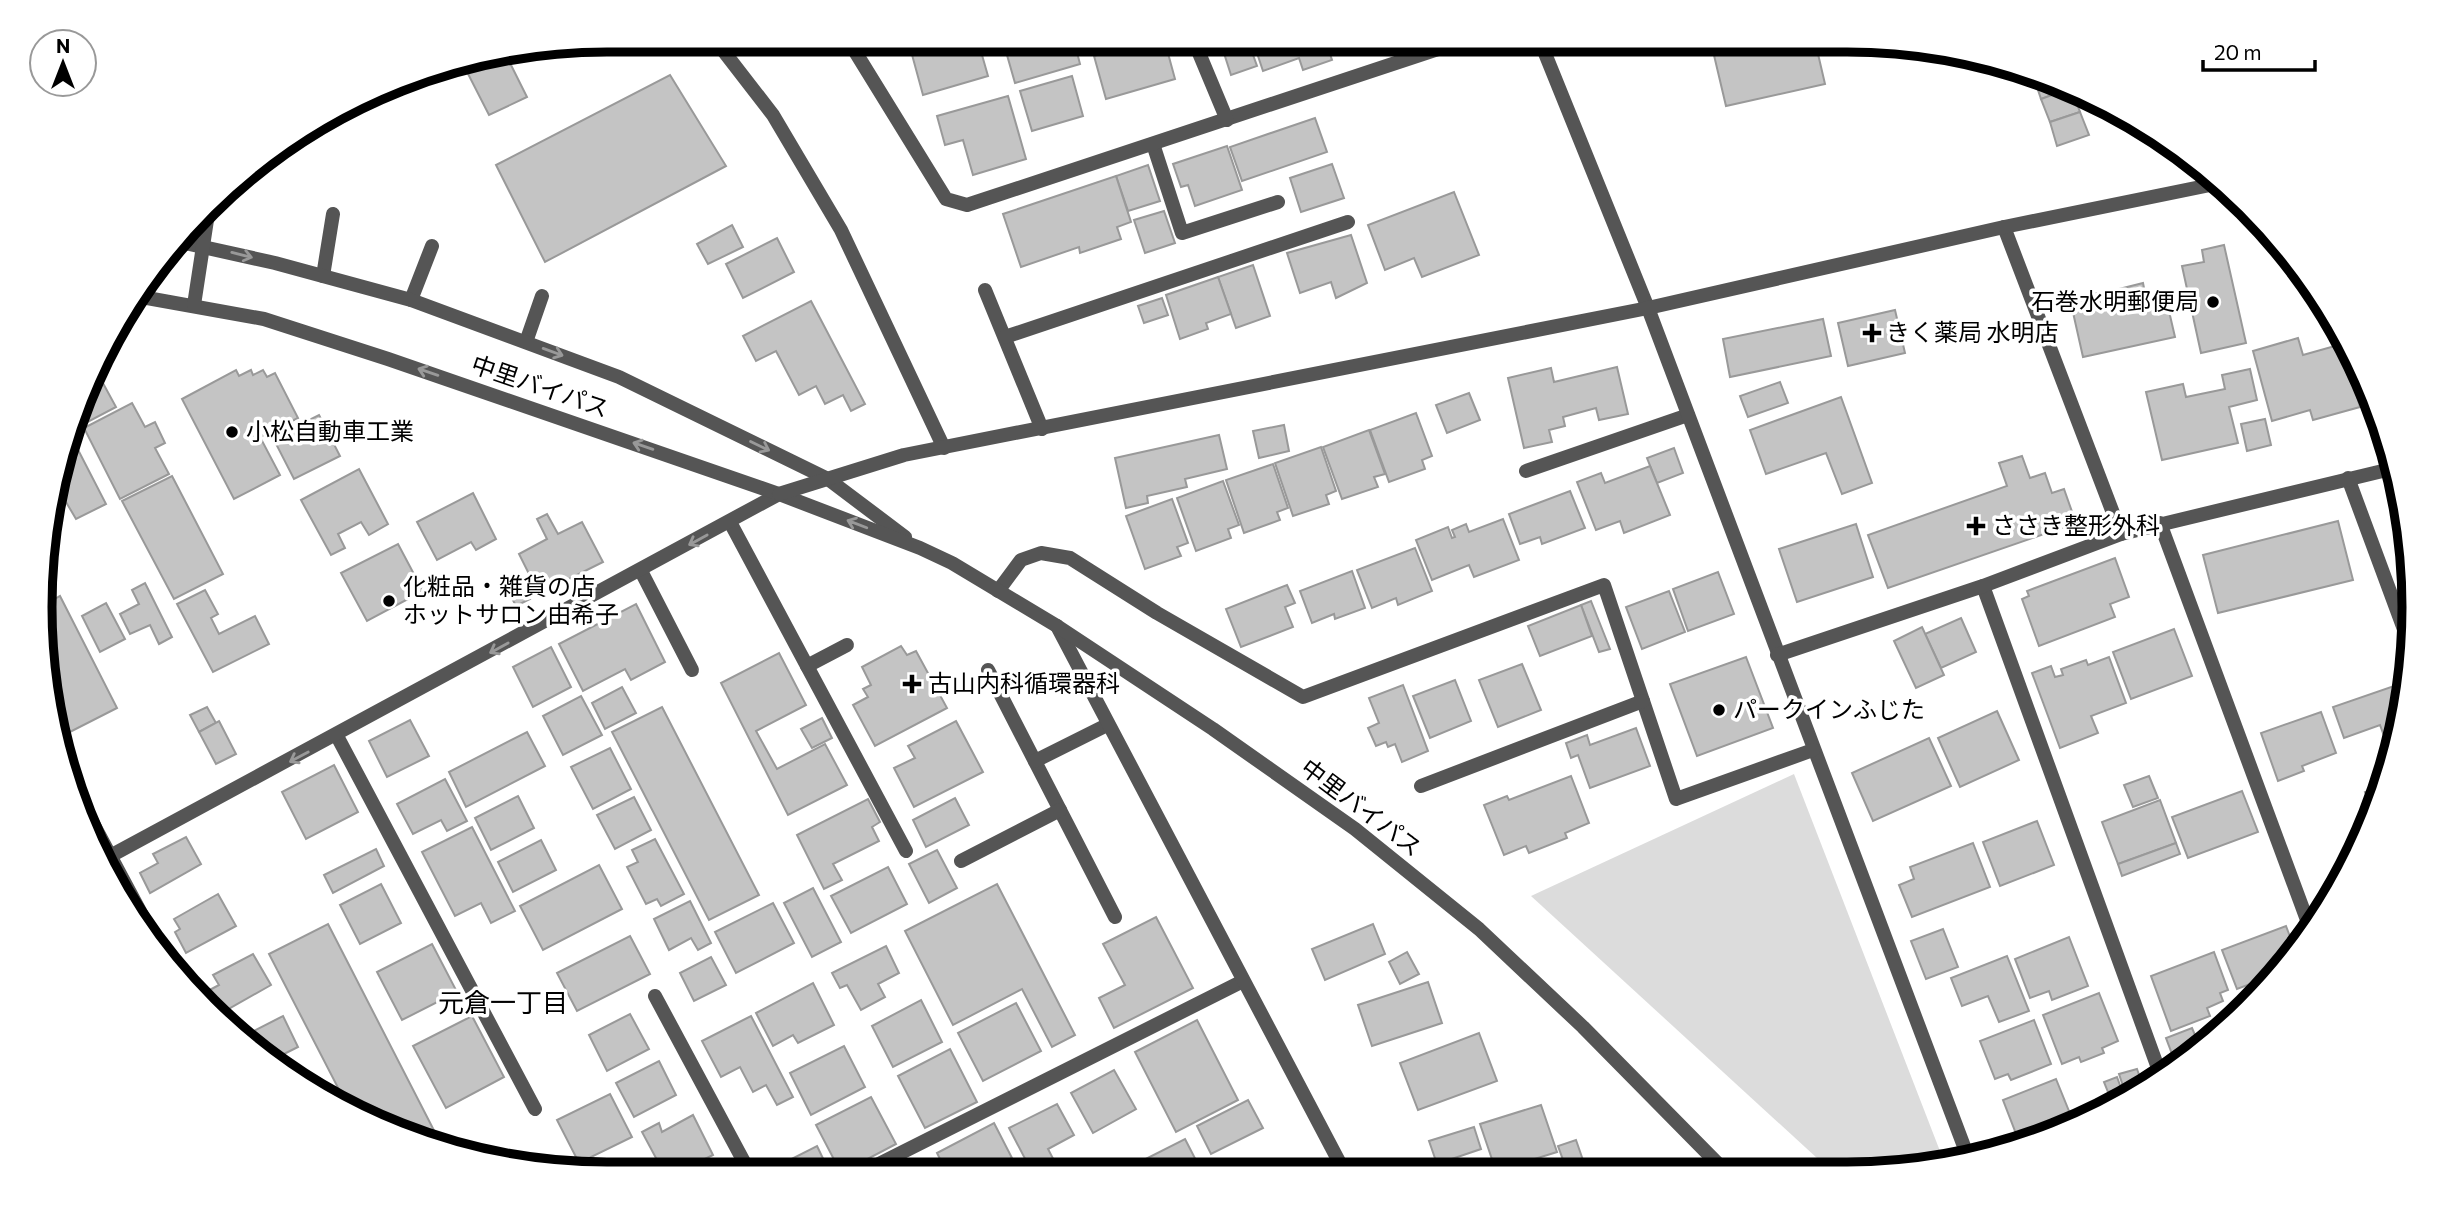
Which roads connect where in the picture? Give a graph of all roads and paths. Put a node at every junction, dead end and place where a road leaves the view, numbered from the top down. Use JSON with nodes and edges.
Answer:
{"nodes":[{"id":1,"x":724,"y":52,"type":"edge"},
{"id":2,"x":860,"y":52,"type":"edge"},
{"id":3,"x":1199,"y":52,"type":"edge"},
{"id":4,"x":1429,"y":52,"type":"edge"},
{"id":5,"x":1544,"y":52,"type":"edge"},
{"id":6,"x":1227,"y":120,"type":"junction"},
{"id":7,"x":1153,"y":144,"type":"junction"},
{"id":8,"x":2208,"y":186,"type":"edge"},
{"id":9,"x":1278,"y":202,"type":"dead end"},
{"id":10,"x":333,"y":214,"type":"dead end"},
{"id":11,"x":1348,"y":222,"type":"dead end"},
{"id":12,"x":206,"y":224,"type":"edge"},
{"id":13,"x":2004,"y":227,"type":"junction"},
{"id":14,"x":189,"y":243,"type":"edge"},
{"id":15,"x":203,"y":245,"type":"junction"},
{"id":16,"x":432,"y":246,"type":"dead end"},
{"id":17,"x":323,"y":276,"type":"junction"},
{"id":18,"x":985,"y":290,"type":"dead end"},
{"id":19,"x":542,"y":296,"type":"dead end"},
{"id":20,"x":147,"y":298,"type":"edge"},
{"id":21,"x":411,"y":300,"type":"junction"},
{"id":22,"x":194,"y":305,"type":"junction"},
{"id":23,"x":1648,"y":308,"type":"junction"},
{"id":24,"x":1005,"y":337,"type":"junction"},
{"id":25,"x":526,"y":342,"type":"junction"},
{"id":26,"x":1688,"y":415,"type":"junction"},
{"id":27,"x":1042,"y":429,"type":"junction"},
{"id":28,"x":944,"y":448,"type":"junction"},
{"id":29,"x":2385,"y":470,"type":"edge"},
{"id":30,"x":1526,"y":471,"type":"dead end"},
{"id":31,"x":2348,"y":478,"type":"junction"},
{"id":32,"x":828,"y":479,"type":"junction"},
{"id":33,"x":779,"y":494,"type":"junction"},
{"id":34,"x":730,"y":522,"type":"junction"},
{"id":35,"x":2160,"y":523,"type":"junction"},
{"id":36,"x":2121,"y":534,"type":"junction"},
{"id":37,"x":920,"y":548,"type":"junction"},
{"id":38,"x":641,"y":571,"type":"junction"},
{"id":39,"x":1983,"y":586,"type":"junction"},
{"id":40,"x":998,"y":591,"type":"junction"},
{"id":41,"x":2402,"y":623,"type":"edge"},
{"id":42,"x":1057,"y":626,"type":"junction"},
{"id":43,"x":848,"y":645,"type":"dead end"},
{"id":44,"x":1777,"y":656,"type":"junction"},
{"id":45,"x":807,"y":666,"type":"junction"},
{"id":46,"x":692,"y":670,"type":"dead end"},
{"id":47,"x":988,"y":670,"type":"dead end"},
{"id":48,"x":1643,"y":701,"type":"junction"},
{"id":49,"x":1107,"y":724,"type":"junction"},
{"id":50,"x":337,"y":736,"type":"junction"},
{"id":51,"x":1813,"y":750,"type":"junction"},
{"id":52,"x":1035,"y":761,"type":"junction"},
{"id":53,"x":1421,"y":786,"type":"dead end"},
{"id":54,"x":1060,"y":810,"type":"junction"},
{"id":55,"x":906,"y":851,"type":"dead end"},
{"id":56,"x":112,"y":856,"type":"edge"},
{"id":57,"x":961,"y":861,"type":"dead end"},
{"id":58,"x":1115,"y":917,"type":"dead end"},
{"id":59,"x":2307,"y":919,"type":"edge"},
{"id":60,"x":1243,"y":981,"type":"junction"},
{"id":61,"x":655,"y":996,"type":"dead end"},
{"id":62,"x":2158,"y":1068,"type":"edge"},
{"id":63,"x":535,"y":1108,"type":"dead end"},
{"id":64,"x":1965,"y":1150,"type":"edge"},
{"id":65,"x":744,"y":1162,"type":"edge"},
{"id":66,"x":883,"y":1162,"type":"edge"},
{"id":67,"x":1339,"y":1162,"type":"edge"},
{"id":68,"x":1716,"y":1162,"type":"edge"}],
"edges":[{"from":1,"to":28,"type":"street"},
{"from":2,"to":7,"type":"street"},
{"from":3,"to":6,"type":"street"},
{"from":4,"to":6,"type":"street"},
{"from":5,"to":23,"type":"street"},
{"from":6,"to":7,"type":"street"},
{"from":7,"to":9,"type":"street"},
{"from":8,"to":13,"type":"street"},
{"from":10,"to":17,"type":"street"},
{"from":11,"to":24,"type":"street"},
{"from":12,"to":15,"type":"street"},
{"from":13,"to":23,"type":"street"},
{"from":13,"to":36,"type":"street"},
{"from":14,"to":15,"type":"street","name":"中里バイパス"},
{"from":15,"to":17,"type":"street","name":"中里バイパス","one_way":true},
{"from":15,"to":22,"type":"street"},
{"from":16,"to":21,"type":"street"},
{"from":17,"to":21,"type":"street","name":"中里バイパス"},
{"from":18,"to":24,"type":"street"},
{"from":19,"to":25,"type":"street"},
{"from":20,"to":22,"type":"street","name":"中里バイパス"},
{"from":21,"to":25,"type":"street","name":"中里バイパス"},
{"from":33,"to":22,"type":"street","name":"中里バイパス","one_way":true},
{"from":23,"to":26,"type":"street"},
{"from":23,"to":27,"type":"street"},
{"from":24,"to":27,"type":"street"},
{"from":25,"to":32,"type":"street","name":"中里バイパス","one_way":true},
{"from":26,"to":30,"type":"street"},
{"from":26,"to":44,"type":"street"},
{"from":27,"to":28,"type":"street"},
{"from":28,"to":32,"type":"street"},
{"from":29,"to":31,"type":"street"},
{"from":31,"to":35,"type":"street"},
{"from":31,"to":41,"type":"street"},
{"from":32,"to":33,"type":"street"},
{"from":32,"to":37,"type":"street","name":"中里バイパス"},
{"from":33,"to":34,"type":"street"},
{"from":37,"to":33,"type":"street","name":"中里バイパス","one_way":true},
{"from":34,"to":38,"type":"street","one_way":true},
{"from":34,"to":45,"type":"street"},
{"from":35,"to":36,"type":"street"},
{"from":35,"to":59,"type":"street"},
{"from":36,"to":39,"type":"street"},
{"from":37,"to":40,"type":"street","name":"中里バイパス"},
{"from":38,"to":46,"type":"street"},
{"from":38,"to":50,"type":"street","one_way":true},
{"from":39,"to":44,"type":"street"},
{"from":39,"to":62,"type":"street"},
{"from":40,"to":42,"type":"street","name":"中里バイパス"},
{"from":40,"to":48,"type":"street"},
{"from":42,"to":49,"type":"street"},
{"from":42,"to":68,"type":"street","name":"中里バイパス"},
{"from":43,"to":45,"type":"street"},
{"from":44,"to":51,"type":"street"},
{"from":45,"to":55,"type":"street"},
{"from":47,"to":52,"type":"street"},
{"from":48,"to":51,"type":"street"},
{"from":48,"to":53,"type":"street"},
{"from":49,"to":52,"type":"street"},
{"from":49,"to":60,"type":"street"},
{"from":50,"to":56,"type":"street","one_way":true},
{"from":50,"to":63,"type":"street"},
{"from":51,"to":64,"type":"street"},
{"from":52,"to":54,"type":"street"},
{"from":54,"to":57,"type":"street"},
{"from":54,"to":58,"type":"street"},
{"from":60,"to":66,"type":"street"},
{"from":60,"to":67,"type":"street"},
{"from":61,"to":65,"type":"street"}]}
